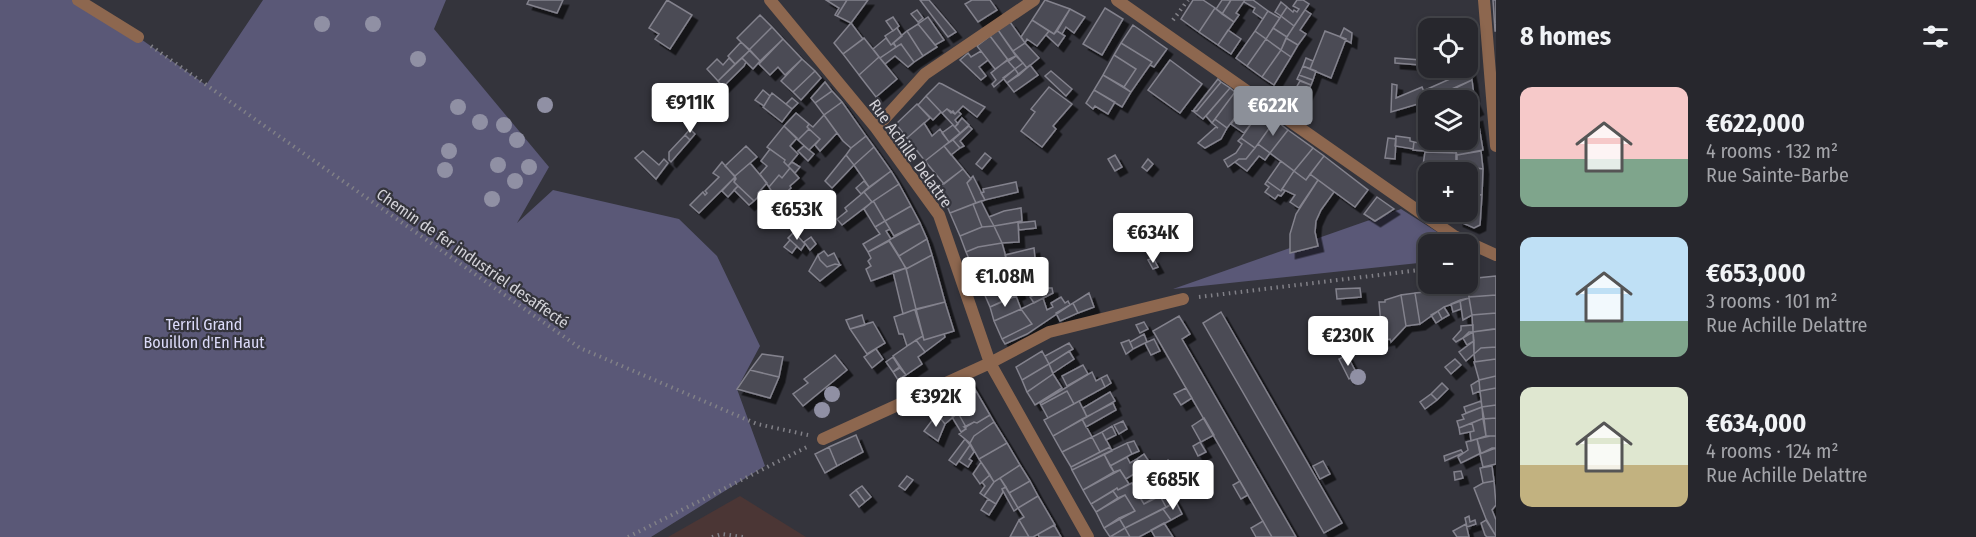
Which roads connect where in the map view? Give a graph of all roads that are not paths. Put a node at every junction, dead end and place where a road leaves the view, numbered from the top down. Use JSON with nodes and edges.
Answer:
{"nodes":[{"id":1,"x":78,"y":0,"type":"edge"},
{"id":2,"x":770,"y":0,"type":"edge"},
{"id":3,"x":1034,"y":0,"type":"edge"},
{"id":4,"x":1117,"y":0,"type":"edge"},
{"id":5,"x":1484,"y":0,"type":"edge"},
{"id":6,"x":138,"y":37,"type":"road end"},
{"id":7,"x":876,"y":128,"type":"junction"},
{"id":8,"x":1496,"y":146,"type":"edge"},
{"id":9,"x":1496,"y":255,"type":"edge"},
{"id":10,"x":1183,"y":299,"type":"road end"},
{"id":11,"x":990,"y":363,"type":"junction"},
{"id":12,"x":824,"y":439,"type":"road end"},
{"id":13,"x":1088,"y":537,"type":"edge"}],
"edges":[{"from":1,"to":6,"type":"street"},
{"from":2,"to":7,"type":"street","name":"Rue Achille Delattre"},
{"from":3,"to":7,"type":"street"},
{"from":4,"to":9,"type":"street"},
{"from":5,"to":8,"type":"street"},
{"from":7,"to":11,"type":"street","name":"Rue Achille Delattre"},
{"from":10,"to":11,"type":"street"},
{"from":11,"to":12,"type":"street"},
{"from":11,"to":13,"type":"street","name":"Rue Achille Delattre"}]}
